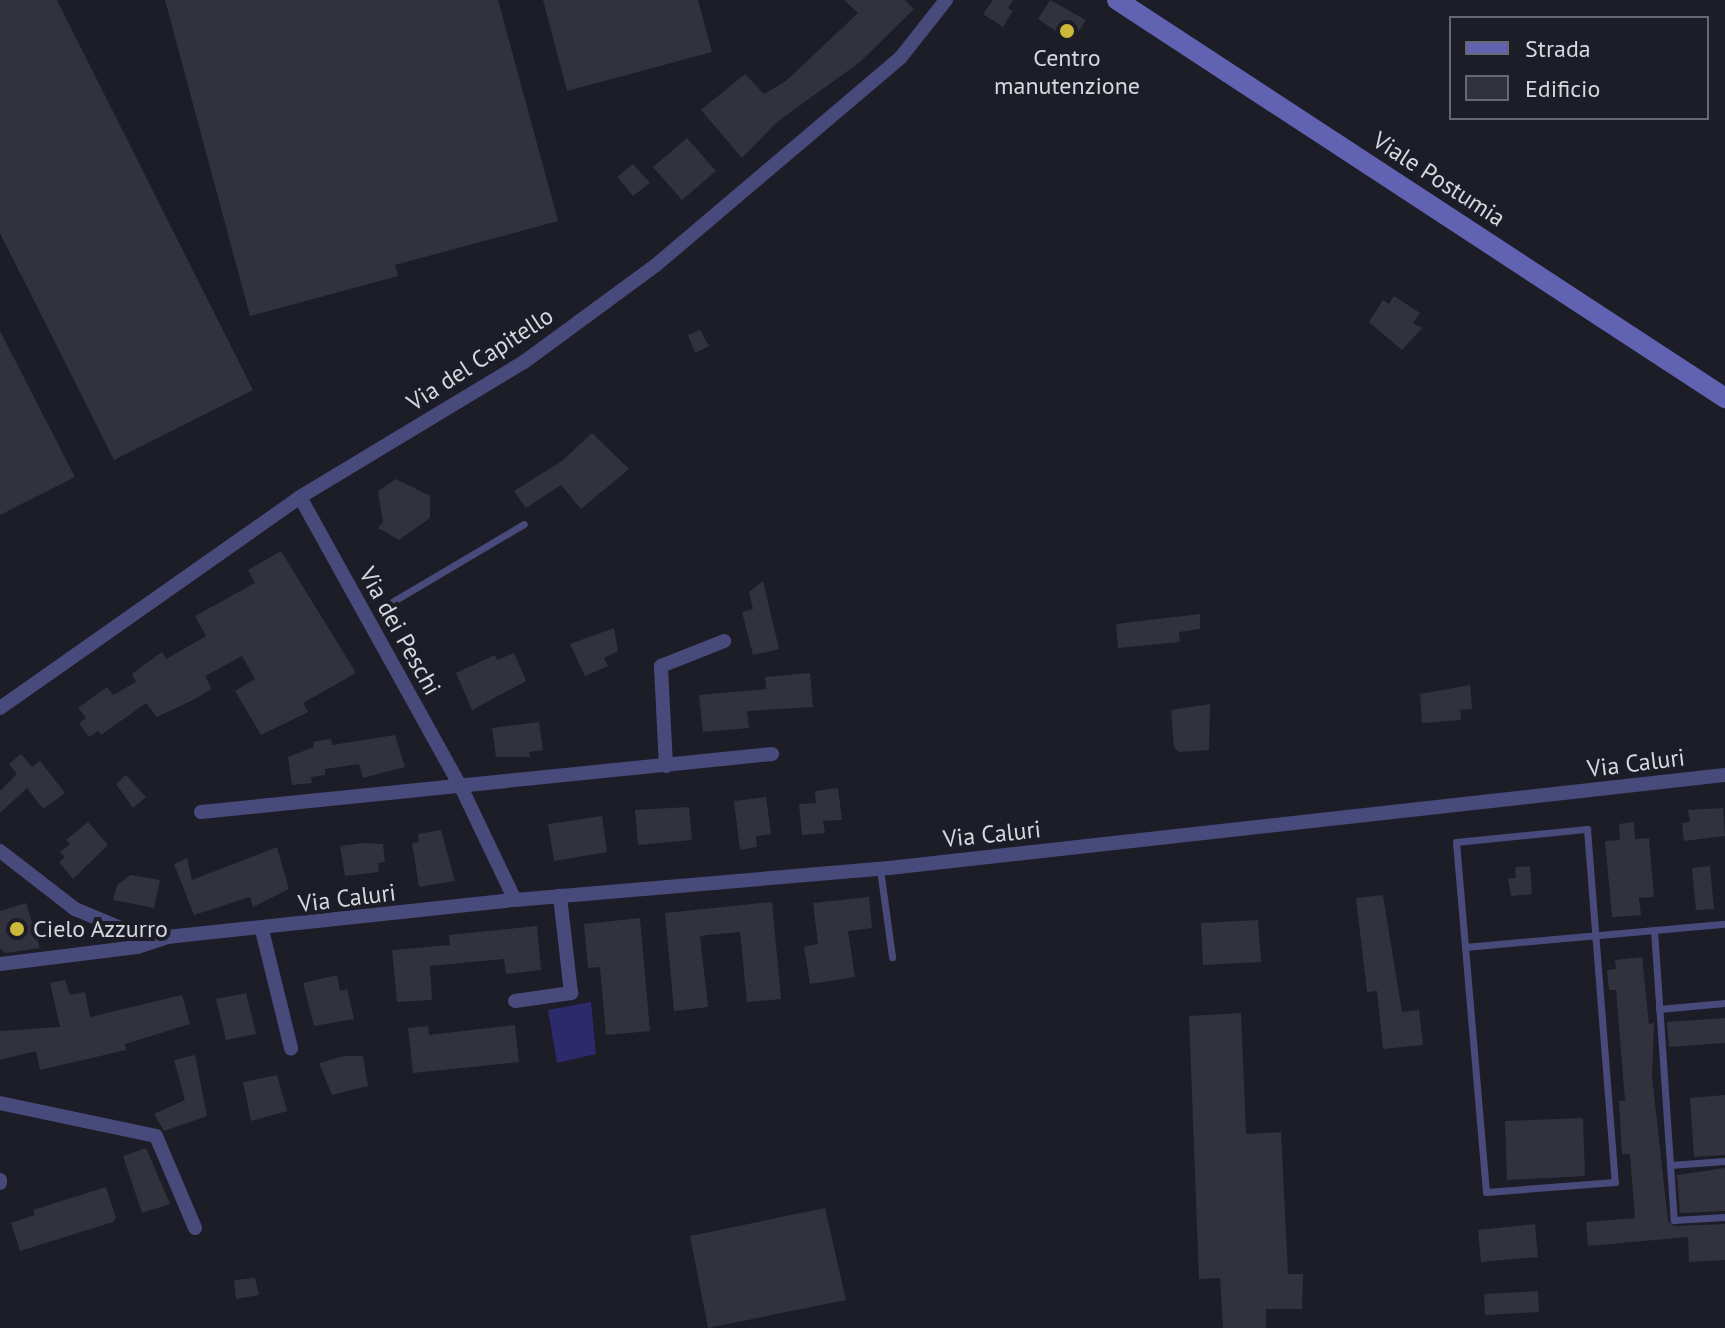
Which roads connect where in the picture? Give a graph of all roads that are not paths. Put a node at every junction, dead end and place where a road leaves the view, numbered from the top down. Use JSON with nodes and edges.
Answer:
{"nodes":[{"id":1,"x":946,"y":0,"type":"edge"},
{"id":2,"x":1120,"y":2,"type":"edge"},
{"id":3,"x":1725,"y":398,"type":"edge"},
{"id":4,"x":300,"y":497,"type":"junction"},
{"id":5,"x":524,"y":524,"type":"dead end"},
{"id":6,"x":392,"y":602,"type":"dead end"},
{"id":7,"x":724,"y":641,"type":"dead end"},
{"id":8,"x":0,"y":708,"type":"edge"},
{"id":9,"x":772,"y":754,"type":"dead end"},
{"id":10,"x":666,"y":766,"type":"junction"},
{"id":11,"x":1725,"y":775,"type":"edge"},
{"id":12,"x":461,"y":787,"type":"junction"},
{"id":13,"x":201,"y":812,"type":"dead end"},
{"id":14,"x":0,"y":851,"type":"edge"},
{"id":15,"x":880,"y":869,"type":"junction"},
{"id":16,"x":560,"y":896,"type":"junction"},
{"id":17,"x":515,"y":900,"type":"junction"},
{"id":18,"x":1725,"y":924,"type":"edge"},
{"id":19,"x":262,"y":930,"type":"junction"},
{"id":20,"x":1654,"y":930,"type":"junction"},
{"id":21,"x":1598,"y":935,"type":"junction"},
{"id":22,"x":167,"y":937,"type":"junction"},
{"id":23,"x":1465,"y":947,"type":"junction"},
{"id":24,"x":892,"y":957,"type":"dead end"},
{"id":25,"x":0,"y":964,"type":"edge"},
{"id":26,"x":515,"y":1001,"type":"dead end"},
{"id":27,"x":1725,"y":1003,"type":"edge"},
{"id":28,"x":1659,"y":1009,"type":"junction"},
{"id":29,"x":291,"y":1048,"type":"dead end"},
{"id":30,"x":0,"y":1103,"type":"edge"},
{"id":31,"x":1725,"y":1161,"type":"edge"},
{"id":32,"x":1670,"y":1165,"type":"junction"},
{"id":33,"x":1725,"y":1217,"type":"edge"},
{"id":34,"x":195,"y":1228,"type":"dead end"}],
"edges":[{"from":1,"to":4,"type":"street","name":"Via del Capitello"},
{"from":2,"to":3,"type":"main road","name":"Viale Postumia"},
{"from":4,"to":8,"type":"street","name":"Via del Capitello"},
{"from":4,"to":12,"type":"street","name":"Via dei Peschi"},
{"from":5,"to":6,"type":"lane"},
{"from":7,"to":10,"type":"street"},
{"from":9,"to":10,"type":"street"},
{"from":10,"to":12,"type":"street"},
{"from":11,"to":15,"type":"street","name":"Via Caluri"},
{"from":12,"to":13,"type":"street"},
{"from":12,"to":17,"type":"street","name":"Via dei Peschi"},
{"from":14,"to":22,"type":"street","name":"Via Caluri"},
{"from":15,"to":16,"type":"street","name":"Via Caluri"},
{"from":15,"to":24,"type":"lane"},
{"from":16,"to":17,"type":"street","name":"Via Caluri"},
{"from":16,"to":26,"type":"street"},
{"from":17,"to":19,"type":"street","name":"Via Caluri"},
{"from":18,"to":20,"type":"lane"},
{"from":19,"to":22,"type":"street","name":"Via Caluri"},
{"from":19,"to":29,"type":"street"},
{"from":20,"to":21,"type":"lane"},
{"from":20,"to":28,"type":"lane"},
{"from":21,"to":23,"type":"lane"},
{"from":21,"to":23,"type":"lane"},
{"from":21,"to":23,"type":"lane"},
{"from":22,"to":25,"type":"street","name":"Via Caluri"},
{"from":27,"to":28,"type":"lane"},
{"from":28,"to":32,"type":"lane"},
{"from":30,"to":34,"type":"street"},
{"from":31,"to":32,"type":"lane"},
{"from":32,"to":33,"type":"lane"}]}
